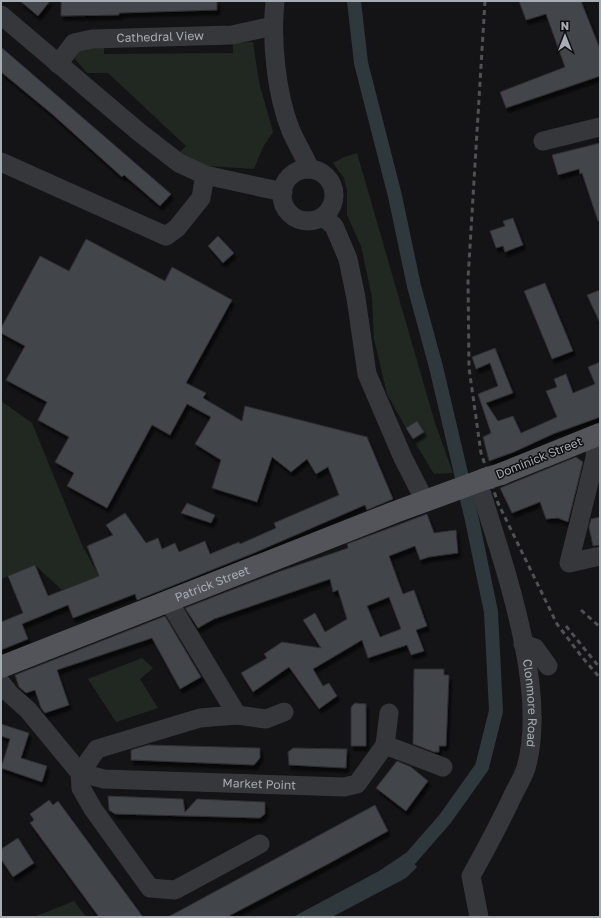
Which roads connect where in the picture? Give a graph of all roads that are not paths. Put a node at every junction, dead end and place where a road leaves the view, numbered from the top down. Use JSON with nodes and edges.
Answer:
{"nodes":[{"id":1,"x":275,"y":1,"type":"edge"},
{"id":2,"x":1,"y":15,"type":"edge"},
{"id":3,"x":273,"y":26,"type":"junction"},
{"id":4,"x":58,"y":64,"type":"junction"},
{"id":5,"x":600,"y":128,"type":"edge"},
{"id":6,"x":543,"y":141,"type":"dead end"},
{"id":7,"x":1,"y":162,"type":"edge"},
{"id":8,"x":310,"y":169,"type":"junction"},
{"id":9,"x":205,"y":175,"type":"junction"},
{"id":10,"x":283,"y":192,"type":"junction"},
{"id":11,"x":323,"y":217,"type":"junction"},
{"id":12,"x":599,"y":435,"type":"edge"},
{"id":13,"x":485,"y":479,"type":"junction"},
{"id":14,"x":425,"y":501,"type":"junction"},
{"id":15,"x":600,"y":556,"type":"edge"},
{"id":16,"x":169,"y":602,"type":"junction"},
{"id":17,"x":523,"y":644,"type":"junction"},
{"id":18,"x":548,"y":666,"type":"dead end"},
{"id":19,"x":1,"y":667,"type":"edge"},
{"id":20,"x":1,"y":682,"type":"edge"},
{"id":21,"x":284,"y":712,"type":"dead end"},
{"id":22,"x":389,"y":713,"type":"dead end"},
{"id":23,"x":237,"y":715,"type":"junction"},
{"id":24,"x":386,"y":745,"type":"junction"},
{"id":25,"x":443,"y":767,"type":"dead end"},
{"id":26,"x":80,"y":773,"type":"junction"},
{"id":27,"x":260,"y":844,"type":"dead end"},
{"id":28,"x":479,"y":917,"type":"edge"}],
"edges":[{"from":1,"to":3,"type":"street"},
{"from":2,"to":4,"type":"street"},
{"from":3,"to":4,"type":"street","name":"Cathedral View"},
{"from":3,"to":8,"type":"street"},
{"from":4,"to":9,"type":"street"},
{"from":5,"to":6,"type":"street"},
{"from":7,"to":9,"type":"street"},
{"from":8,"to":10,"type":"street"},
{"from":8,"to":11,"type":"street"},
{"from":9,"to":10,"type":"street"},
{"from":10,"to":11,"type":"street"},
{"from":11,"to":14,"type":"street"},
{"from":12,"to":13,"type":"main road","name":"Dominick Street"},
{"from":12,"to":15,"type":"street"},
{"from":13,"to":14,"type":"main road","name":"Dominick Street"},
{"from":13,"to":17,"type":"street","name":"Clonmore Road"},
{"from":14,"to":16,"type":"main road","name":"Patrick Street"},
{"from":16,"to":19,"type":"main road","name":"Patrick Street"},
{"from":16,"to":23,"type":"street"},
{"from":17,"to":18,"type":"street"},
{"from":17,"to":28,"type":"street","name":"Clonmore Road"},
{"from":20,"to":26,"type":"street"},
{"from":21,"to":23,"type":"street"},
{"from":22,"to":24,"type":"street"},
{"from":23,"to":26,"type":"street"},
{"from":24,"to":25,"type":"street"},
{"from":24,"to":26,"type":"street","name":"Market Point"},
{"from":26,"to":27,"type":"street"}]}
